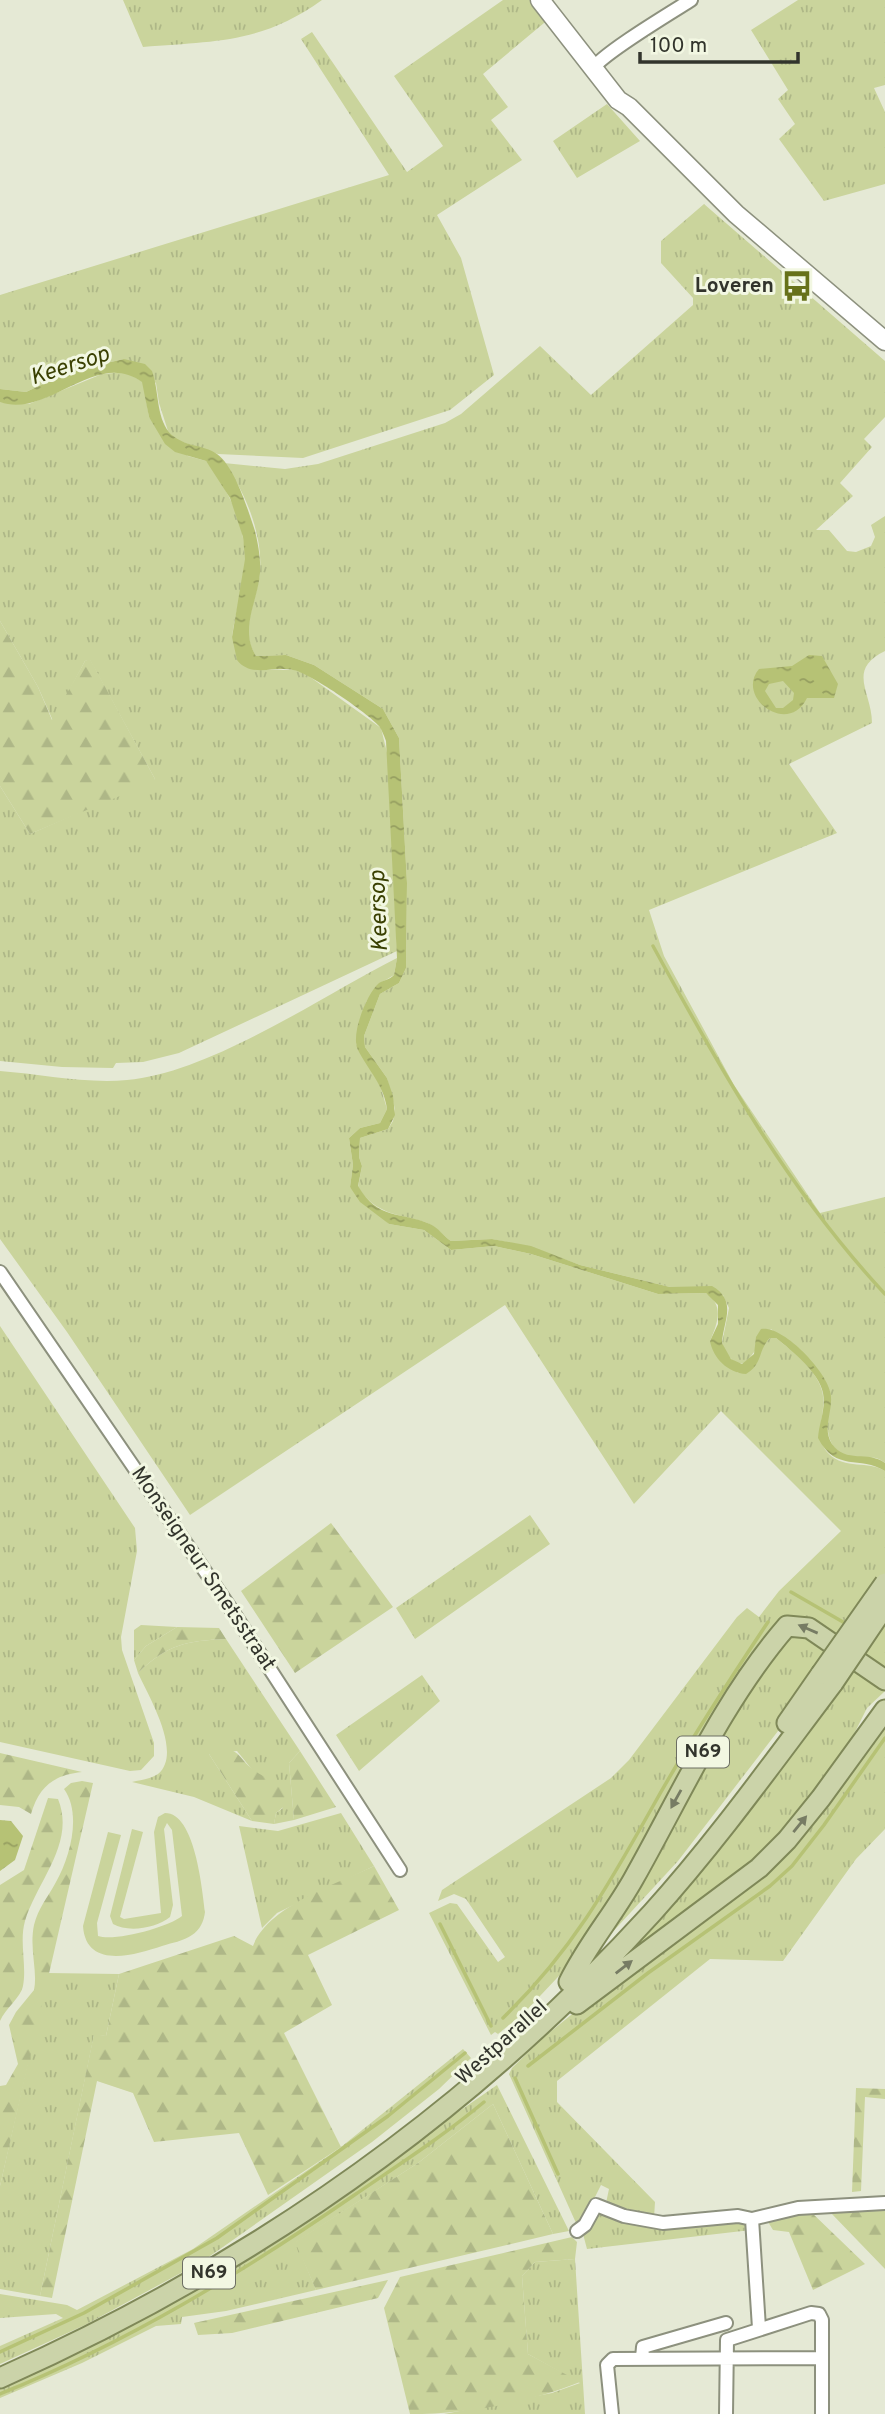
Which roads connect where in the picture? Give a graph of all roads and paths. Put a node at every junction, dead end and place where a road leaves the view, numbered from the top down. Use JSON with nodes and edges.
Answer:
{"nodes":[{"id":1,"x":540,"y":0,"type":"edge"},
{"id":2,"x":691,"y":0,"type":"edge"},
{"id":3,"x":596,"y":67,"type":"junction"},
{"id":4,"x":885,"y":341,"type":"edge"},
{"id":5,"x":0,"y":1272,"type":"edge"},
{"id":6,"x":885,"y":1583,"type":"edge"},
{"id":7,"x":885,"y":1606,"type":"edge"},
{"id":8,"x":827,"y":1678,"type":"junction"},
{"id":9,"x":885,"y":1680,"type":"edge"},
{"id":10,"x":885,"y":1710,"type":"edge"},
{"id":11,"x":400,"y":1870,"type":"dead end"},
{"id":12,"x":569,"y":1982,"type":"junction"},
{"id":13,"x":547,"y":2018,"type":"junction"},
{"id":14,"x":494,"y":2060,"type":"junction"},
{"id":15,"x":885,"y":2203,"type":"edge"},
{"id":16,"x":752,"y":2219,"type":"junction"},
{"id":17,"x":576,"y":2231,"type":"dead end"},
{"id":18,"x":726,"y":2323,"type":"dead end"},
{"id":19,"x":759,"y":2328,"type":"junction"},
{"id":20,"x":642,"y":2358,"type":"junction"},
{"id":21,"x":727,"y":2358,"type":"junction"},
{"id":22,"x":822,"y":2358,"type":"junction"},
{"id":23,"x":0,"y":2367,"type":"edge"},
{"id":24,"x":0,"y":2378,"type":"edge"},
{"id":25,"x":612,"y":2414,"type":"edge"},
{"id":26,"x":726,"y":2414,"type":"edge"},
{"id":27,"x":822,"y":2414,"type":"edge"}],
"edges":[{"from":1,"to":3,"type":"street"},
{"from":2,"to":3,"type":"street"},
{"from":3,"to":4,"type":"street"},
{"from":5,"to":11,"type":"street","name":"Monseigneur Smetsstraat"},
{"from":6,"to":8,"type":"main road","name":"Westparallel","number":"N69","bridge":true},
{"from":7,"to":8,"type":"main road","name":"Westparallel","number":"N69","bridge":true},
{"from":8,"to":12,"type":"main road","name":"Westparallel","number":"N69"},
{"from":8,"to":13,"type":"main road","name":"Westparallel","number":"N69"},
{"from":9,"to":12,"type":"main road","number":"N69","one_way":true},
{"from":13,"to":10,"type":"main road","number":"N69","one_way":true},
{"from":12,"to":14,"type":"main road","name":"Westparallel","number":"N69"},
{"from":13,"to":14,"type":"main road","name":"Westparallel","number":"N69"},
{"from":14,"to":23,"type":"main road","name":"Westparallel","number":"N69"},
{"from":14,"to":24,"type":"main road","name":"Westparallel","number":"N69"},
{"from":15,"to":16,"type":"street"},
{"from":16,"to":17,"type":"street"},
{"from":16,"to":19,"type":"street"},
{"from":18,"to":20,"type":"street"},
{"from":19,"to":21,"type":"street"},
{"from":19,"to":22,"type":"street"},
{"from":20,"to":21,"type":"street"},
{"from":20,"to":25,"type":"street"},
{"from":21,"to":22,"type":"street"},
{"from":21,"to":26,"type":"street"},
{"from":22,"to":27,"type":"street"}]}
